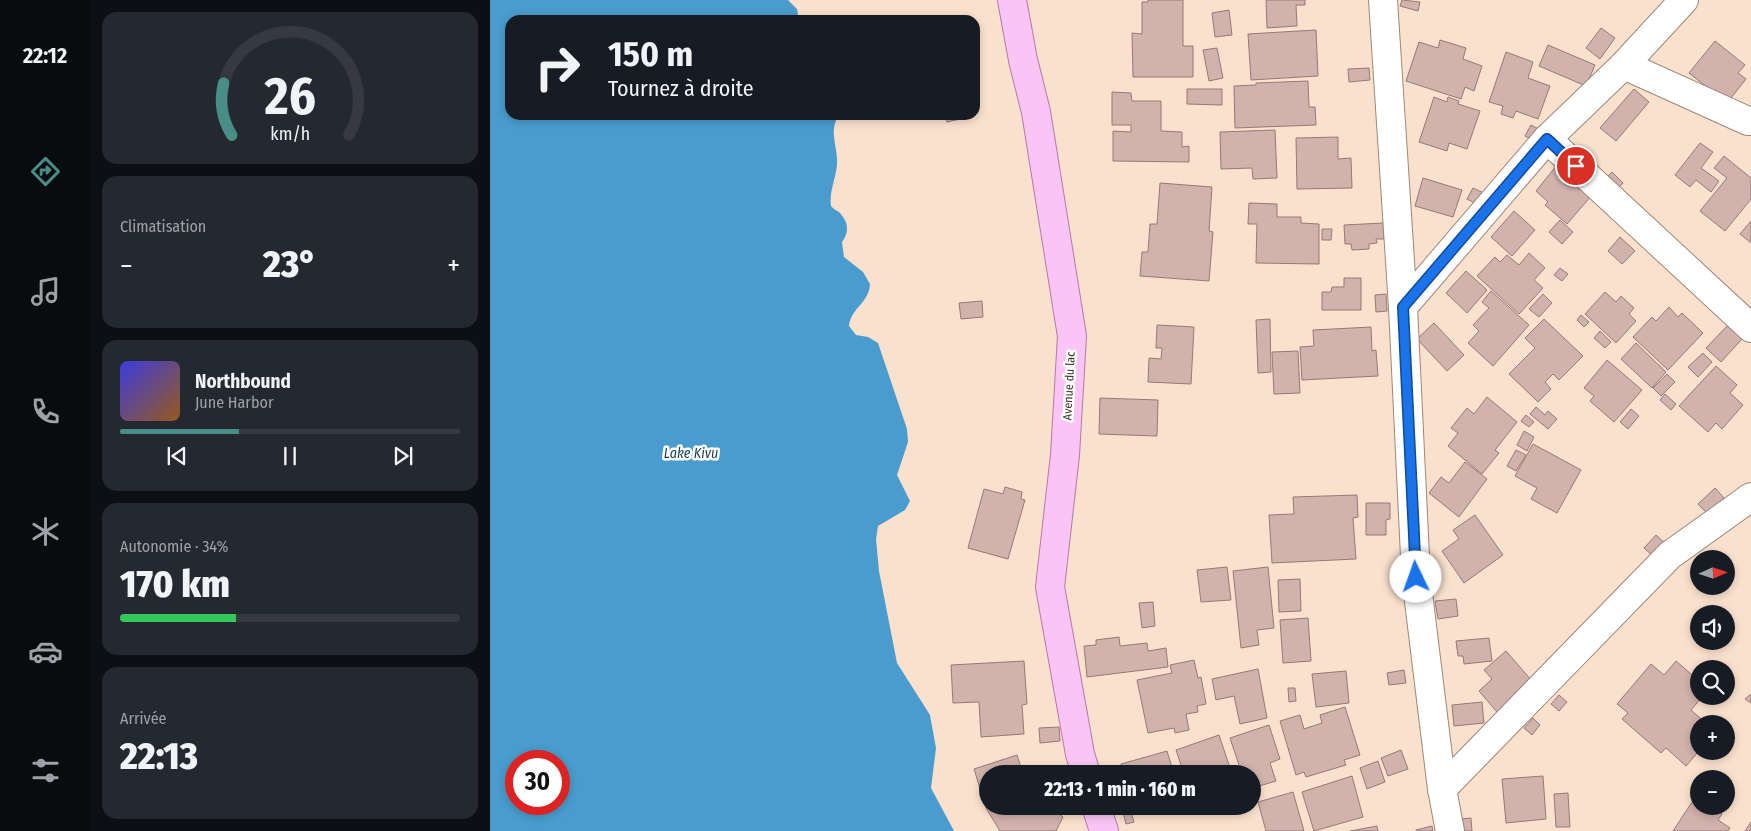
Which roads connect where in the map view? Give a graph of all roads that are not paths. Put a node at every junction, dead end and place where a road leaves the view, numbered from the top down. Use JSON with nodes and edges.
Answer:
{"nodes":[{"id":1,"x":1012,"y":0,"type":"edge"},
{"id":2,"x":1383,"y":0,"type":"edge"},
{"id":3,"x":1684,"y":0,"type":"edge"},
{"id":4,"x":1624,"y":65,"type":"junction"},
{"id":5,"x":1748,"y":121,"type":"dead end"},
{"id":6,"x":1547,"y":139,"type":"junction"},
{"id":7,"x":1403,"y":307,"type":"junction"},
{"id":8,"x":1751,"y":328,"type":"edge"},
{"id":9,"x":1751,"y":497,"type":"edge"},
{"id":10,"x":1083,"y":765,"type":"edge"},
{"id":11,"x":1442,"y":789,"type":"junction"},
{"id":12,"x":1099,"y":815,"type":"edge"},
{"id":13,"x":1104,"y":831,"type":"edge"},
{"id":14,"x":1450,"y":831,"type":"edge"}],
"edges":[{"from":1,"to":10,"type":"main road","name":"Avenue du lac"},
{"from":2,"to":7,"type":"street"},
{"from":3,"to":4,"type":"street"},
{"from":4,"to":5,"type":"street"},
{"from":4,"to":6,"type":"street"},
{"from":6,"to":7,"type":"street"},
{"from":6,"to":8,"type":"street"},
{"from":7,"to":11,"type":"street"},
{"from":9,"to":11,"type":"street"},
{"from":11,"to":14,"type":"street"},
{"from":12,"to":13,"type":"main road"}]}
